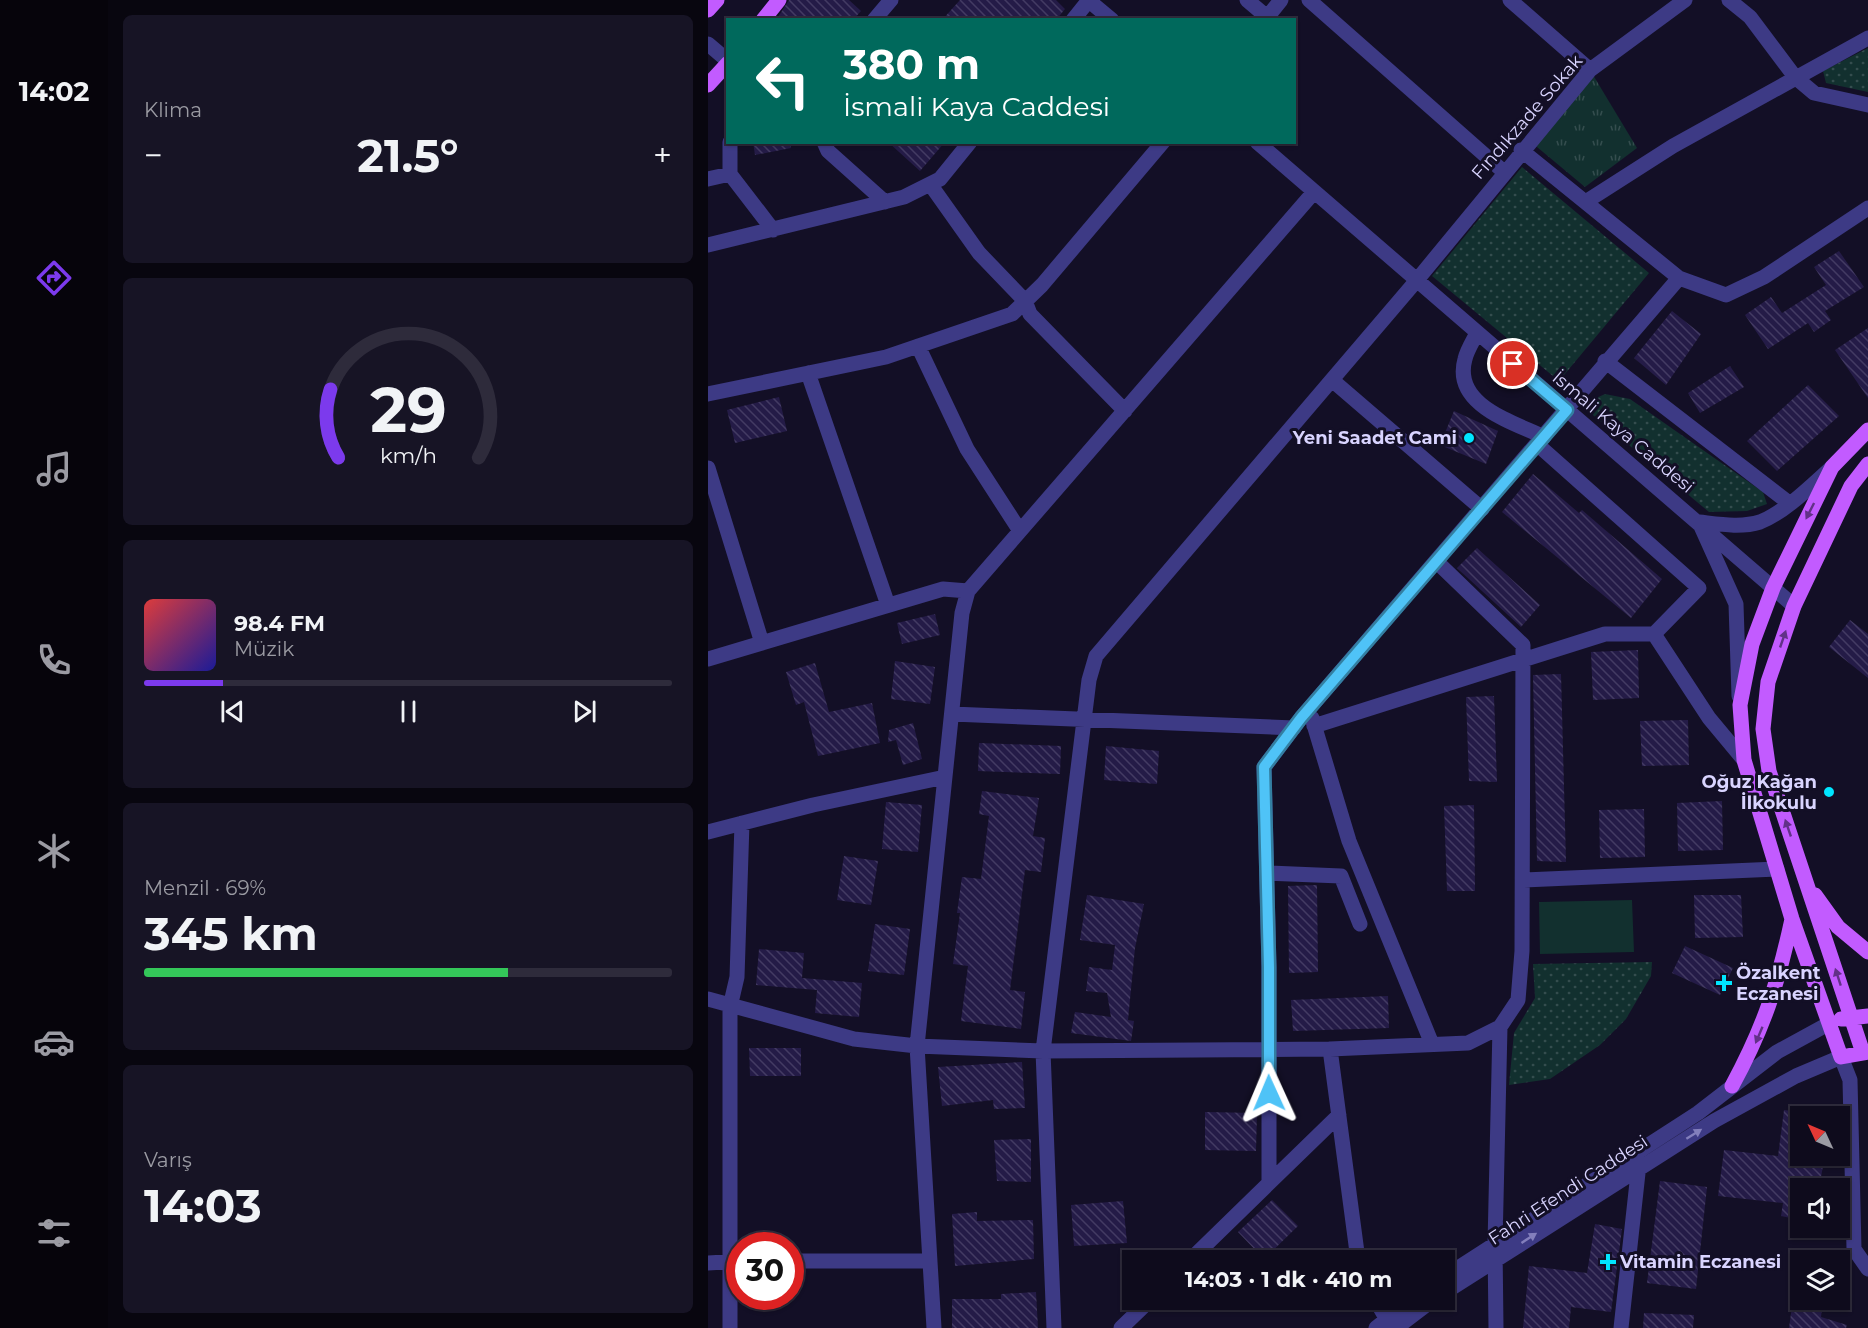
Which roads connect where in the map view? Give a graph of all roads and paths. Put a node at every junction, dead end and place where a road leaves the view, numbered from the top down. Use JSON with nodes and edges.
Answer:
{"nodes":[{"id":1,"x":717,"y":0,"type":"edge"},
{"id":2,"x":779,"y":0,"type":"edge"},
{"id":3,"x":891,"y":0,"type":"edge"},
{"id":4,"x":1089,"y":0,"type":"edge"},
{"id":5,"x":1247,"y":0,"type":"edge"},
{"id":6,"x":1281,"y":0,"type":"edge"},
{"id":7,"x":1309,"y":0,"type":"edge"},
{"id":8,"x":1510,"y":0,"type":"edge"},
{"id":9,"x":1685,"y":0,"type":"edge"},
{"id":10,"x":1729,"y":0,"type":"edge"},
{"id":11,"x":708,"y":10,"type":"edge"},
{"id":12,"x":765,"y":18,"type":"edge"},
{"id":13,"x":876,"y":18,"type":"edge"},
{"id":14,"x":1075,"y":18,"type":"edge"},
{"id":15,"x":1110,"y":18,"type":"edge"},
{"id":16,"x":1266,"y":18,"type":"edge"},
{"id":17,"x":1868,"y":38,"type":"edge"},
{"id":18,"x":708,"y":44,"type":"edge"},
{"id":19,"x":726,"y":60,"type":"edge"},
{"id":20,"x":726,"y":64,"type":"edge"},
{"id":21,"x":1590,"y":70,"type":"junction"},
{"id":22,"x":1795,"y":77,"type":"junction"},
{"id":23,"x":708,"y":85,"type":"edge"},
{"id":24,"x":1868,"y":105,"type":"edge"},
{"id":25,"x":730,"y":144,"type":"edge"},
{"id":26,"x":825,"y":144,"type":"edge"},
{"id":27,"x":968,"y":144,"type":"edge"},
{"id":28,"x":1161,"y":144,"type":"edge"},
{"id":29,"x":1259,"y":144,"type":"edge"},
{"id":30,"x":1521,"y":150,"type":"junction"},
{"id":31,"x":1504,"y":172,"type":"junction"},
{"id":32,"x":730,"y":174,"type":"junction"},
{"id":33,"x":708,"y":179,"type":"edge"},
{"id":34,"x":930,"y":184,"type":"junction"},
{"id":35,"x":1314,"y":192,"type":"junction"},
{"id":36,"x":1587,"y":201,"type":"junction"},
{"id":37,"x":885,"y":202,"type":"junction"},
{"id":38,"x":1868,"y":208,"type":"edge"},
{"id":39,"x":772,"y":230,"type":"junction"},
{"id":40,"x":708,"y":245,"type":"edge"},
{"id":41,"x":1679,"y":278,"type":"junction"},
{"id":42,"x":1417,"y":280,"type":"junction"},
{"id":43,"x":1025,"y":301,"type":"junction"},
{"id":44,"x":1477,"y":333,"type":"junction"},
{"id":45,"x":918,"y":346,"type":"junction"},
{"id":46,"x":1605,"y":361,"type":"junction"},
{"id":47,"x":808,"y":373,"type":"junction"},
{"id":48,"x":1332,"y":380,"type":"junction"},
{"id":49,"x":708,"y":394,"type":"edge"},
{"id":50,"x":1567,"y":410,"type":"junction"},
{"id":51,"x":1125,"y":411,"type":"junction"},
{"id":52,"x":1868,"y":430,"type":"edge"},
{"id":53,"x":1541,"y":441,"type":"junction"},
{"id":54,"x":1868,"y":464,"type":"edge"},
{"id":55,"x":1832,"y":467,"type":"junction"},
{"id":56,"x":708,"y":468,"type":"edge"},
{"id":57,"x":1790,"y":503,"type":"junction"},
{"id":58,"x":1482,"y":508,"type":"junction"},
{"id":59,"x":1699,"y":522,"type":"junction"},
{"id":60,"x":1020,"y":531,"type":"junction"},
{"id":61,"x":1437,"y":562,"type":"junction"},
{"id":62,"x":1773,"y":588,"type":"junction"},
{"id":63,"x":968,"y":591,"type":"junction"},
{"id":64,"x":888,"y":605,"type":"junction"},
{"id":65,"x":1794,"y":606,"type":"junction"},
{"id":66,"x":1654,"y":634,"type":"junction"},
{"id":67,"x":762,"y":642,"type":"junction"},
{"id":68,"x":708,"y":658,"type":"edge"},
{"id":69,"x":1522,"y":660,"type":"junction"},
{"id":70,"x":1740,"y":705,"type":"junction"},
{"id":71,"x":1309,"y":709,"type":"junction"},
{"id":72,"x":952,"y":714,"type":"junction"},
{"id":73,"x":1085,"y":717,"type":"junction"},
{"id":74,"x":1314,"y":726,"type":"junction"},
{"id":75,"x":1294,"y":728,"type":"junction"},
{"id":76,"x":1744,"y":760,"type":"junction"},
{"id":77,"x":945,"y":777,"type":"junction"},
{"id":78,"x":742,"y":823,"type":"junction"},
{"id":79,"x":708,"y":832,"type":"edge"},
{"id":80,"x":1777,"y":869,"type":"junction"},
{"id":81,"x":1267,"y":873,"type":"junction"},
{"id":82,"x":1523,"y":880,"type":"junction"},
{"id":83,"x":1807,"y":883,"type":"junction"},
{"id":84,"x":1792,"y":919,"type":"junction"},
{"id":85,"x":1360,"y":924,"type":"dead end"},
{"id":86,"x":1868,"y":952,"type":"edge"},
{"id":87,"x":708,"y":999,"type":"edge"},
{"id":88,"x":730,"y":1007,"type":"junction"},
{"id":89,"x":1868,"y":1016,"type":"edge"},
{"id":90,"x":1851,"y":1017,"type":"junction"},
{"id":91,"x":1830,"y":1023,"type":"junction"},
{"id":92,"x":1500,"y":1027,"type":"junction"},
{"id":93,"x":1432,"y":1044,"type":"junction"},
{"id":94,"x":917,"y":1046,"type":"junction"},
{"id":95,"x":1269,"y":1048,"type":"junction"},
{"id":96,"x":1330,"y":1049,"type":"junction"},
{"id":97,"x":1043,"y":1051,"type":"junction"},
{"id":98,"x":1866,"y":1052,"type":"edge"},
{"id":99,"x":1841,"y":1057,"type":"junction"},
{"id":100,"x":1732,"y":1086,"type":"junction"},
{"id":101,"x":1339,"y":1115,"type":"junction"},
{"id":102,"x":1640,"y":1151,"type":"junction"},
{"id":103,"x":1638,"y":1169,"type":"junction"},
{"id":104,"x":1269,"y":1182,"type":"junction"},
{"id":105,"x":734,"y":1232,"type":"edge"},
{"id":106,"x":1495,"y":1244,"type":"junction"},
{"id":107,"x":1200,"y":1250,"type":"edge"},
{"id":108,"x":1357,"y":1250,"type":"edge"},
{"id":109,"x":930,"y":1260,"type":"junction"},
{"id":110,"x":1495,"y":1260,"type":"junction"},
{"id":111,"x":804,"y":1261,"type":"edge"},
{"id":112,"x":726,"y":1262,"type":"edge"},
{"id":113,"x":708,"y":1263,"type":"edge"},
{"id":114,"x":1455,"y":1269,"type":"edge"},
{"id":115,"x":1868,"y":1269,"type":"edge"},
{"id":116,"x":1455,"y":1286,"type":"edge"},
{"id":117,"x":731,"y":1310,"type":"edge"},
{"id":118,"x":1140,"y":1310,"type":"edge"},
{"id":119,"x":1380,"y":1310,"type":"edge"},
{"id":120,"x":1402,"y":1310,"type":"edge"},
{"id":121,"x":1414,"y":1310,"type":"edge"},
{"id":122,"x":1386,"y":1325,"type":"edge"},
{"id":123,"x":730,"y":1328,"type":"edge"},
{"id":124,"x":934,"y":1328,"type":"edge"},
{"id":125,"x":1054,"y":1328,"type":"edge"},
{"id":126,"x":1122,"y":1328,"type":"edge"},
{"id":127,"x":1496,"y":1328,"type":"edge"},
{"id":128,"x":1621,"y":1328,"type":"edge"}],
"edges":[{"from":1,"to":11,"type":"main road"},
{"from":2,"to":12,"type":"main road"},
{"from":3,"to":13,"type":"street"},
{"from":4,"to":14,"type":"street"},
{"from":4,"to":15,"type":"street"},
{"from":5,"to":16,"type":"street"},
{"from":6,"to":16,"type":"street"},
{"from":7,"to":31,"type":"street"},
{"from":8,"to":21,"type":"street"},
{"from":9,"to":21,"type":"street","name":"Fındıkzade Sokak"},
{"from":10,"to":22,"type":"street"},
{"from":17,"to":22,"type":"street"},
{"from":18,"to":19,"type":"street"},
{"from":20,"to":23,"type":"main road"},
{"from":21,"to":30,"type":"street","name":"Fındıkzade Sokak"},
{"from":22,"to":24,"type":"street"},
{"from":22,"to":36,"type":"street"},
{"from":25,"to":32,"type":"street"},
{"from":26,"to":37,"type":"street"},
{"from":27,"to":34,"type":"street"},
{"from":28,"to":43,"type":"street"},
{"from":29,"to":35,"type":"street","name":"İsmali Kaya Caddesi"},
{"from":30,"to":31,"type":"street","name":"Fındıkzade Sokak"},
{"from":30,"to":36,"type":"street"},
{"from":31,"to":42,"type":"street","name":"Fındıkzade Sokak"},
{"from":32,"to":33,"type":"street"},
{"from":32,"to":39,"type":"street"},
{"from":34,"to":37,"type":"street"},
{"from":34,"to":43,"type":"street"},
{"from":35,"to":42,"type":"street","name":"İsmali Kaya Caddesi"},
{"from":35,"to":51,"type":"street"},
{"from":36,"to":41,"type":"street"},
{"from":37,"to":39,"type":"street"},
{"from":38,"to":41,"type":"street"},
{"from":39,"to":40,"type":"street"},
{"from":41,"to":46,"type":"street"},
{"from":42,"to":44,"type":"street","name":"İsmali Kaya Caddesi"},
{"from":42,"to":48,"type":"street","name":"Fındıkzade Sokak"},
{"from":43,"to":45,"type":"street"},
{"from":43,"to":51,"type":"street"},
{"from":44,"to":50,"type":"street","name":"İsmali Kaya Caddesi"},
{"from":44,"to":53,"type":"street"},
{"from":45,"to":47,"type":"street"},
{"from":45,"to":60,"type":"street"},
{"from":46,"to":50,"type":"street"},
{"from":46,"to":57,"type":"street"},
{"from":47,"to":49,"type":"street"},
{"from":47,"to":64,"type":"street"},
{"from":48,"to":58,"type":"street"},
{"from":48,"to":73,"type":"street","name":"Fındıkzade Sokak"},
{"from":50,"to":53,"type":"street"},
{"from":50,"to":59,"type":"street","name":"İsmali Kaya Caddesi"},
{"from":51,"to":60,"type":"street"},
{"from":52,"to":55,"type":"main road"},
{"from":53,"to":58,"type":"street"},
{"from":53,"to":66,"type":"street"},
{"from":54,"to":65,"type":"main road"},
{"from":55,"to":57,"type":"street"},
{"from":55,"to":62,"type":"main road","one_way":true},
{"from":56,"to":67,"type":"street"},
{"from":57,"to":59,"type":"street"},
{"from":58,"to":61,"type":"street"},
{"from":59,"to":62,"type":"street","name":"İsmali Kaya Caddesi"},
{"from":59,"to":70,"type":"street"},
{"from":60,"to":63,"type":"street"},
{"from":61,"to":69,"type":"street"},
{"from":61,"to":71,"type":"street"},
{"from":62,"to":65,"type":"street","name":"İsmali Kaya Caddesi"},
{"from":62,"to":70,"type":"main road"},
{"from":63,"to":64,"type":"street"},
{"from":63,"to":72,"type":"street"},
{"from":64,"to":67,"type":"street"},
{"from":83,"to":65,"type":"main road","one_way":true},
{"from":66,"to":69,"type":"street"},
{"from":66,"to":76,"type":"street"},
{"from":67,"to":68,"type":"street"},
{"from":69,"to":74,"type":"street"},
{"from":69,"to":82,"type":"street"},
{"from":70,"to":76,"type":"main road"},
{"from":71,"to":74,"type":"street"},
{"from":71,"to":75,"type":"street"},
{"from":72,"to":73,"type":"street"},
{"from":72,"to":77,"type":"street"},
{"from":73,"to":75,"type":"street"},
{"from":73,"to":97,"type":"street","name":"Fındıkzade Sokak"},
{"from":74,"to":93,"type":"street"},
{"from":75,"to":81,"type":"street"},
{"from":76,"to":80,"type":"main road"},
{"from":77,"to":78,"type":"street"},
{"from":77,"to":94,"type":"street"},
{"from":78,"to":79,"type":"street"},
{"from":78,"to":88,"type":"street"},
{"from":80,"to":82,"type":"street"},
{"from":80,"to":84,"type":"main road"},
{"from":81,"to":85,"type":"street"},
{"from":81,"to":95,"type":"street"},
{"from":82,"to":92,"type":"street"},
{"from":83,"to":86,"type":"main road"},
{"from":90,"to":83,"type":"main road","one_way":true},
{"from":84,"to":91,"type":"main road"},
{"from":84,"to":100,"type":"main road","one_way":true},
{"from":87,"to":88,"type":"street"},
{"from":88,"to":94,"type":"street"},
{"from":88,"to":105,"type":"street"},
{"from":89,"to":90,"type":"main road"},
{"from":90,"to":91,"type":"main road"},
{"from":90,"to":98,"type":"main road"},
{"from":91,"to":99,"type":"main road"},
{"from":91,"to":100,"type":"street","name":"Fahri Efendi Caddesi"},
{"from":92,"to":93,"type":"street"},
{"from":92,"to":106,"type":"street"},
{"from":93,"to":96,"type":"street"},
{"from":94,"to":97,"type":"street"},
{"from":94,"to":109,"type":"street"},
{"from":95,"to":96,"type":"street"},
{"from":95,"to":97,"type":"street"},
{"from":95,"to":104,"type":"street"},
{"from":96,"to":101,"type":"street"},
{"from":97,"to":125,"type":"street","name":"Fındıkzade Sokak"},
{"from":98,"to":99,"type":"main road"},
{"from":103,"to":99,"type":"street","name":"Fahri Efendi Caddesi","one_way":true},
{"from":99,"to":115,"type":"street"},
{"from":100,"to":102,"type":"street","name":"Fahri Efendi Caddesi"},
{"from":101,"to":104,"type":"street"},
{"from":101,"to":108,"type":"street"},
{"from":102,"to":103,"type":"street"},
{"from":102,"to":106,"type":"street","name":"Fahri Efendi Caddesi"},
{"from":110,"to":103,"type":"street","name":"Fahri Efendi Caddesi","one_way":true},
{"from":103,"to":128,"type":"street"},
{"from":104,"to":107,"type":"street"},
{"from":106,"to":110,"type":"street"},
{"from":106,"to":114,"type":"street","name":"Fahri Efendi Caddesi"},
{"from":109,"to":111,"type":"street"},
{"from":109,"to":124,"type":"street"},
{"from":110,"to":116,"type":"street","name":"Fahri Efendi Caddesi"},
{"from":110,"to":127,"type":"street"},
{"from":112,"to":113,"type":"street"},
{"from":117,"to":123,"type":"street"},
{"from":118,"to":126,"type":"street"},
{"from":119,"to":122,"type":"street"},
{"from":120,"to":122,"type":"street"},
{"from":121,"to":122,"type":"street"}]}
